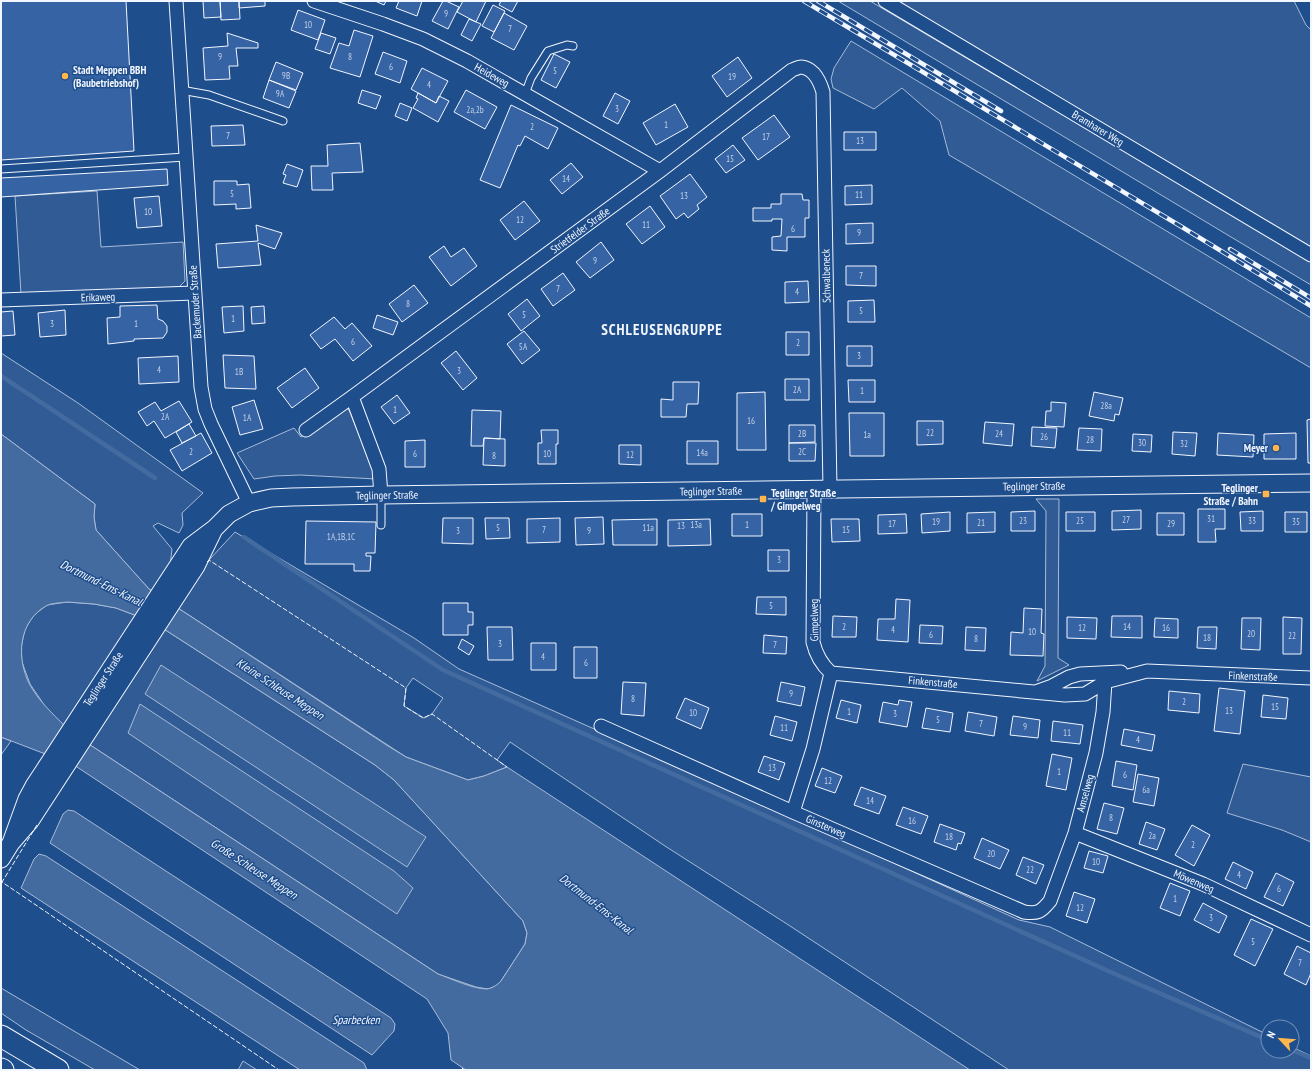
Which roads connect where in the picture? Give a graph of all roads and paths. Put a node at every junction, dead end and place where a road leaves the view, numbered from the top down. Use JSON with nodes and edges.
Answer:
{"nodes":[{"id":1,"x":176,"y":1,"type":"edge"},
{"id":2,"x":314,"y":1,"type":"edge"},
{"id":3,"x":885,"y":1,"type":"edge"},
{"id":4,"x":573,"y":46,"type":"dead end"},
{"id":5,"x":808,"y":69,"type":"joint"},
{"id":6,"x":181,"y":90,"type":"junction"},
{"id":7,"x":525,"y":94,"type":"junction"},
{"id":8,"x":283,"y":121,"type":"dead end"},
{"id":9,"x":185,"y":157,"type":"junction"},
{"id":10,"x":1,"y":169,"type":"edge"},
{"id":11,"x":660,"y":170,"type":"junction"},
{"id":12,"x":1311,"y":255,"type":"edge"},
{"id":13,"x":194,"y":293,"type":"junction"},
{"id":14,"x":1,"y":300,"type":"edge"},
{"id":15,"x":352,"y":397,"type":"junction"},
{"id":16,"x":306,"y":430,"type":"dead end"},
{"id":17,"x":1311,"y":483,"type":"edge"},
{"id":18,"x":822,"y":489,"type":"junction"},
{"id":19,"x":381,"y":495,"type":"junction"},
{"id":20,"x":250,"y":503,"type":"junction"},
{"id":21,"x":381,"y":525,"type":"dead end"},
{"id":22,"x":215,"y":528,"type":"junction"},
{"id":23,"x":1147,"y":671,"type":"junction"},
{"id":24,"x":831,"y":673,"type":"junction"},
{"id":25,"x":1311,"y":678,"type":"edge"},
{"id":26,"x":1105,"y":682,"type":"junction"},
{"id":27,"x":1034,"y":692,"type":"junction"},
{"id":28,"x":601,"y":726,"type":"dead end"},
{"id":29,"x":793,"y":812,"type":"junction"},
{"id":30,"x":1075,"y":833,"type":"junction"},
{"id":31,"x":11,"y":843,"type":"junction"},
{"id":32,"x":1,"y":859,"type":"edge"},
{"id":33,"x":1050,"y":901,"type":"joint"},
{"id":34,"x":1311,"y":936,"type":"edge"},
{"id":35,"x":1,"y":1036,"type":"edge"},
{"id":36,"x":58,"y":1070,"type":"edge"}],
"edges":[{"from":1,"to":6,"type":"street","name":"Backemuder Straße"},
{"from":2,"to":7,"type":"street","name":"Heideweg"},
{"from":3,"to":12,"type":"street","name":"Bramharer Weg"},
{"from":4,"to":7,"type":"lane"},
{"from":5,"to":11,"type":"street","name":"Strietfelder Straße"},
{"from":5,"to":18,"type":"street","name":"Schwalbeneck"},
{"from":6,"to":8,"type":"lane"},
{"from":6,"to":9,"type":"street","name":"Backemuder Straße"},
{"from":7,"to":11,"type":"street","name":"Heideweg"},
{"from":9,"to":10,"type":"lane"},
{"from":9,"to":13,"type":"street","name":"Backemuder Straße"},
{"from":11,"to":15,"type":"street","name":"Strietfelder Straße"},
{"from":13,"to":14,"type":"street","name":"Erikaweg"},
{"from":13,"to":20,"type":"street","name":"Backemuder Straße"},
{"from":15,"to":16,"type":"street","name":"Strietfelder Straße"},
{"from":15,"to":19,"type":"street"},
{"from":17,"to":18,"type":"street","name":"Teglinger Straße"},
{"from":18,"to":19,"type":"street","name":"Teglinger Straße"},
{"from":18,"to":24,"type":"street","name":"Gimpelweg"},
{"from":19,"to":20,"type":"street","name":"Teglinger Straße"},
{"from":19,"to":21,"type":"lane"},
{"from":20,"to":22,"type":"street","name":"Teglinger Straße"},
{"from":22,"to":31,"type":"street","name":"Teglinger Straße"},
{"from":22,"to":31,"type":"street","name":"Teglinger Straße"},
{"from":23,"to":25,"type":"street","name":"Finkenstraße"},
{"from":23,"to":26,"type":"street","name":"Finkenstraße"},
{"from":23,"to":27,"type":"street","name":"Finkenstraße"},
{"from":24,"to":27,"type":"street","name":"Finkenstraße"},
{"from":24,"to":29,"type":"street"},
{"from":26,"to":27,"type":"street","name":"Finkenstraße"},
{"from":26,"to":30,"type":"street","name":"Amselweg"},
{"from":28,"to":29,"type":"street","name":"Ginsterweg"},
{"from":29,"to":33,"type":"street","name":"Ginsterweg"},
{"from":30,"to":33,"type":"street","name":"Amselweg"},
{"from":30,"to":34,"type":"street","name":"Möwenweg"},
{"from":31,"to":32,"type":"street","name":"Teglinger Straße"},
{"from":35,"to":36,"type":"main road"}]}
